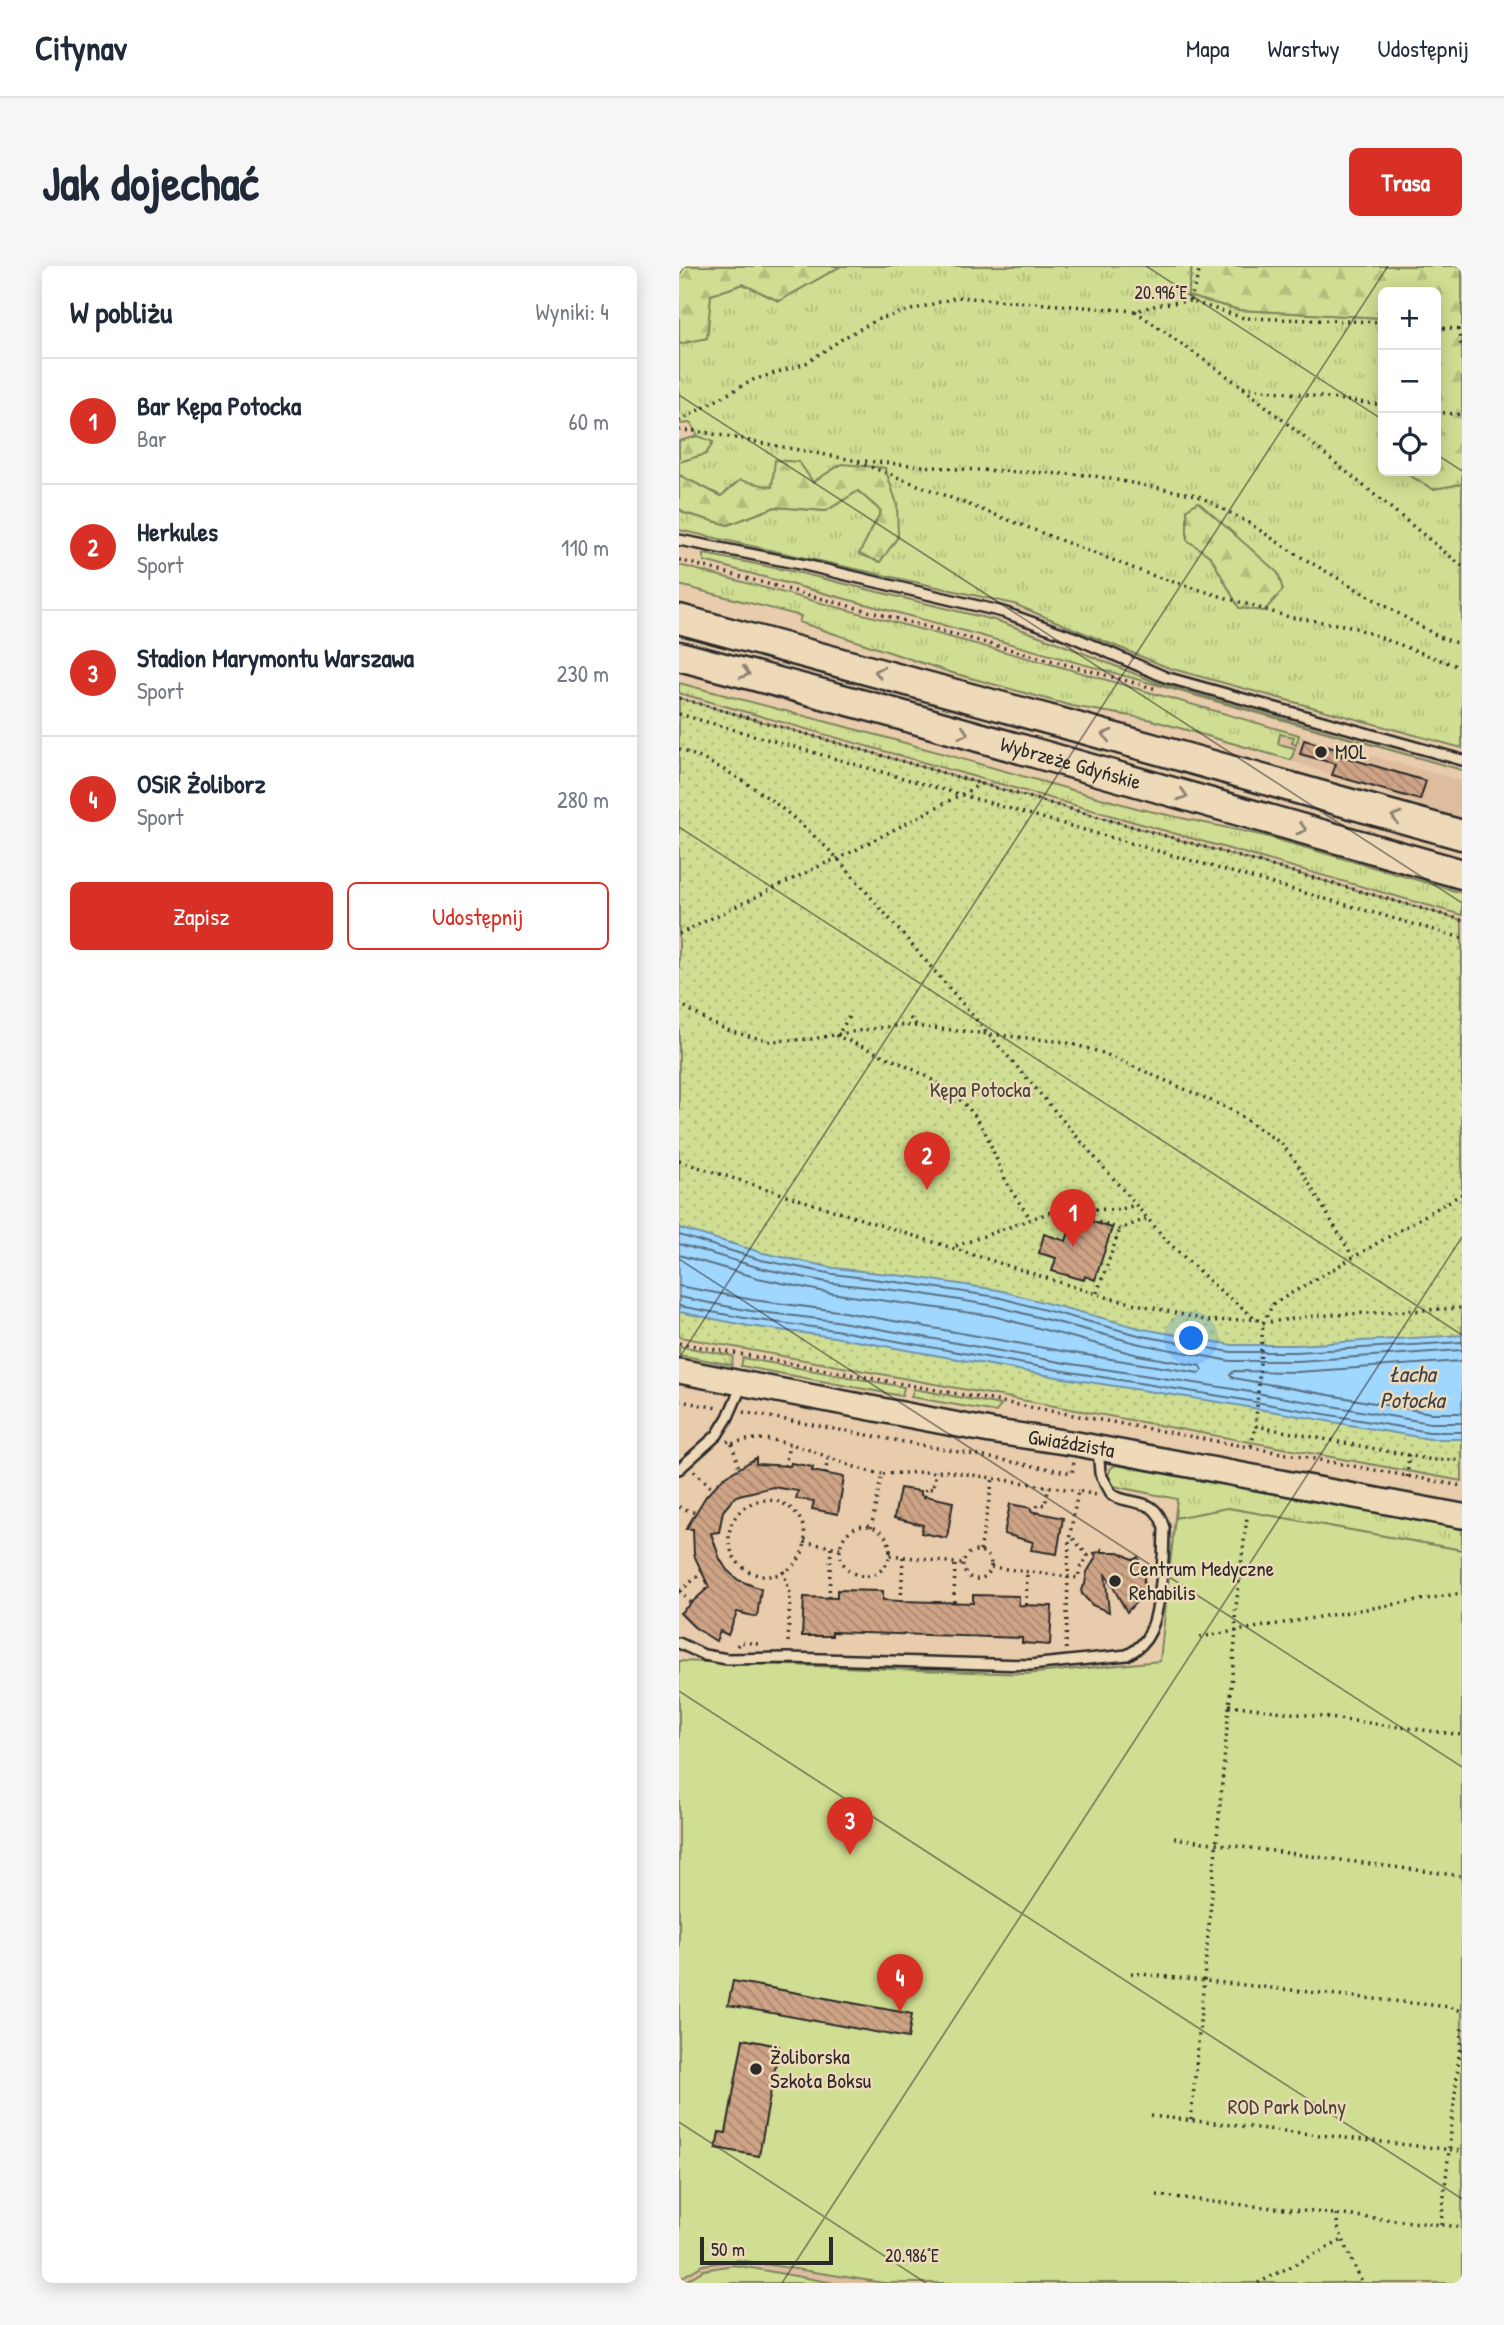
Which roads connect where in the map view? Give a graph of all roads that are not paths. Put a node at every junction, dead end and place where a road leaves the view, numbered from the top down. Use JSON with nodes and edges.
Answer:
{"nodes":[{"id":1,"x":679,"y":540,"type":"edge"},
{"id":2,"x":679,"y":619,"type":"edge"},
{"id":3,"x":679,"y":656,"type":"edge"},
{"id":4,"x":1462,"y":760,"type":"edge"},
{"id":5,"x":1462,"y":835,"type":"edge"},
{"id":6,"x":1462,"y":874,"type":"edge"},
{"id":7,"x":679,"y":1371,"type":"edge"},
{"id":8,"x":742,"y":1383,"type":"junction"},
{"id":9,"x":1088,"y":1446,"type":"junction"},
{"id":10,"x":683,"y":1471,"type":"edge"},
{"id":11,"x":1462,"y":1516,"type":"edge"},
{"id":12,"x":679,"y":1643,"type":"edge"}],
"edges":[{"from":1,"to":4,"type":"lane"},
{"from":5,"to":2,"type":"main road","name":"Wybrzeże Gdyńskie","one_way":true},
{"from":3,"to":6,"type":"main road","name":"Wybrzeże Gdyńskie","one_way":true},
{"from":7,"to":8,"type":"street","name":"Gwiaździsta"},
{"from":8,"to":9,"type":"street","name":"Gwiaździsta"},
{"from":8,"to":10,"type":"lane"},
{"from":9,"to":11,"type":"street","name":"Gwiaździsta"},
{"from":9,"to":12,"type":"lane"}]}
